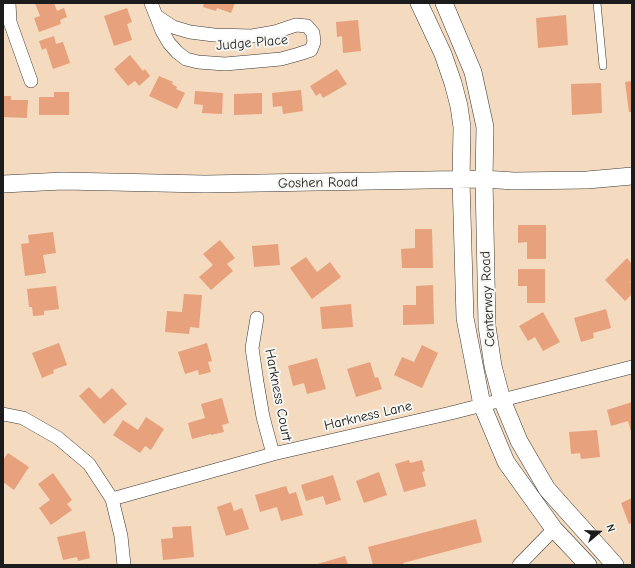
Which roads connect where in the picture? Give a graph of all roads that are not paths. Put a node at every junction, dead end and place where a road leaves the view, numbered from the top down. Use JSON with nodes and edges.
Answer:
{"nodes":[{"id":1,"x":9,"y":3,"type":"edge"},
{"id":2,"x":151,"y":3,"type":"edge"},
{"id":3,"x":419,"y":3,"type":"edge"},
{"id":4,"x":444,"y":3,"type":"edge"},
{"id":5,"x":597,"y":3,"type":"edge"},
{"id":6,"x":158,"y":18,"type":"junction"},
{"id":7,"x":603,"y":66,"type":"dead end"},
{"id":8,"x":31,"y":82,"type":"dead end"},
{"id":9,"x":632,"y":176,"type":"edge"},
{"id":10,"x":484,"y":179,"type":"junction"},
{"id":11,"x":461,"y":180,"type":"junction"},
{"id":12,"x":3,"y":184,"type":"edge"},
{"id":13,"x":257,"y":318,"type":"dead end"},
{"id":14,"x":632,"y":367,"type":"edge"},
{"id":15,"x":502,"y":400,"type":"junction"},
{"id":16,"x":482,"y":405,"type":"junction"},
{"id":17,"x":3,"y":414,"type":"edge"},
{"id":18,"x":273,"y":454,"type":"junction"},
{"id":19,"x":112,"y":499,"type":"junction"},
{"id":20,"x":554,"y":529,"type":"junction"},
{"id":21,"x":124,"y":565,"type":"edge"},
{"id":22,"x":519,"y":565,"type":"edge"},
{"id":23,"x":588,"y":565,"type":"edge"},
{"id":24,"x":615,"y":565,"type":"edge"}],
"edges":[{"from":1,"to":8,"type":"street"},
{"from":2,"to":6,"type":"street","name":"Judge Place"},
{"from":3,"to":11,"type":"street","name":"Centerway Road"},
{"from":4,"to":10,"type":"street","name":"Centerway Road"},
{"from":5,"to":7,"type":"lane"},
{"from":6,"to":6,"type":"street","name":"Judge Place"},
{"from":9,"to":10,"type":"street","name":"Goshen Road"},
{"from":10,"to":11,"type":"street","name":"Goshen Road"},
{"from":10,"to":15,"type":"street","name":"Centerway Road"},
{"from":11,"to":12,"type":"street","name":"Goshen Road"},
{"from":11,"to":16,"type":"street","name":"Centerway Road"},
{"from":13,"to":18,"type":"street","name":"Harkness Court"},
{"from":14,"to":15,"type":"street","name":"Harkness Lane"},
{"from":15,"to":16,"type":"street","name":"Harkness Lane"},
{"from":15,"to":24,"type":"street","name":"Centerway Road"},
{"from":16,"to":18,"type":"street","name":"Harkness Lane"},
{"from":16,"to":20,"type":"street","name":"Centerway Road"},
{"from":17,"to":19,"type":"street"},
{"from":18,"to":19,"type":"street","name":"Harkness Lane"},
{"from":19,"to":21,"type":"street"},
{"from":20,"to":22,"type":"street"},
{"from":20,"to":23,"type":"street","name":"Centerway Road"}]}
